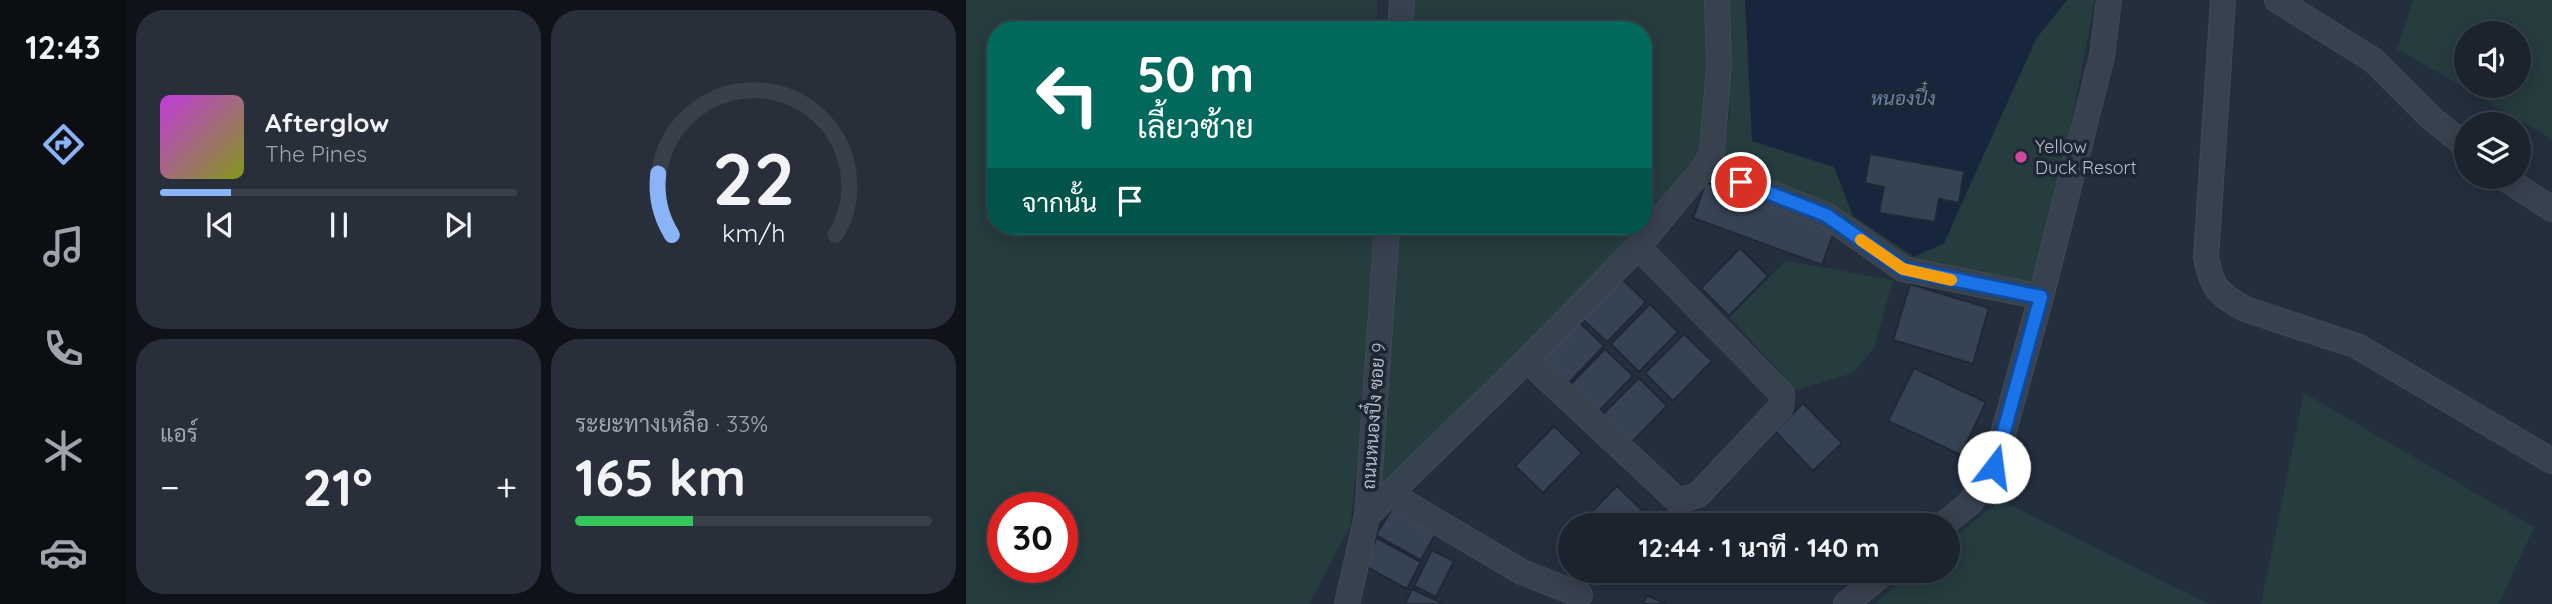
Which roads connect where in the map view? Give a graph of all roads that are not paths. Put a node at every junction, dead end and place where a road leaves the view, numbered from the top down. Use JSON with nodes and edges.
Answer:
{"nodes":[{"id":1,"x":1402,"y":0,"type":"edge"},
{"id":2,"x":1717,"y":0,"type":"edge"},
{"id":3,"x":2109,"y":0,"type":"edge"},
{"id":4,"x":2223,"y":0,"type":"edge"},
{"id":5,"x":2277,"y":0,"type":"edge"},
{"id":6,"x":1401,"y":21,"type":"edge"},
{"id":7,"x":2454,"y":136,"type":"edge"},
{"id":8,"x":1706,"y":166,"type":"junction"},
{"id":9,"x":2521,"y":189,"type":"edge"},
{"id":10,"x":2552,"y":209,"type":"edge"},
{"id":11,"x":1652,"y":230,"type":"edge"},
{"id":12,"x":1386,"y":235,"type":"edge"},
{"id":13,"x":1648,"y":235,"type":"edge"},
{"id":14,"x":1638,"y":247,"type":"junction"},
{"id":15,"x":2041,"y":297,"type":"junction"},
{"id":16,"x":1527,"y":360,"type":"junction"},
{"id":17,"x":2552,"y":461,"type":"edge"},
{"id":18,"x":1390,"y":494,"type":"junction"},
{"id":19,"x":1958,"y":513,"type":"edge"},
{"id":20,"x":1367,"y":516,"type":"junction"},
{"id":21,"x":1871,"y":583,"type":"edge"},
{"id":22,"x":1580,"y":595,"type":"dead end"},
{"id":23,"x":1347,"y":604,"type":"edge"},
{"id":24,"x":1846,"y":604,"type":"edge"}],
"edges":[{"from":1,"to":6,"type":"street"},
{"from":2,"to":8,"type":"street"},
{"from":3,"to":15,"type":"street"},
{"from":4,"to":17,"type":"street"},
{"from":5,"to":7,"type":"street"},
{"from":8,"to":11,"type":"street"},
{"from":8,"to":15,"type":"street"},
{"from":9,"to":10,"type":"street"},
{"from":12,"to":20,"type":"street","name":"ถนนหนองปึ๋ง ซอย 9"},
{"from":13,"to":14,"type":"street"},
{"from":14,"to":16,"type":"street"},
{"from":14,"to":16,"type":"street"},
{"from":15,"to":19,"type":"street"},
{"from":16,"to":18,"type":"street"},
{"from":18,"to":20,"type":"street"},
{"from":18,"to":22,"type":"street"},
{"from":20,"to":23,"type":"street","name":"ถนนหนองปึ๋ง ซอย 9"},
{"from":21,"to":24,"type":"street"}]}
